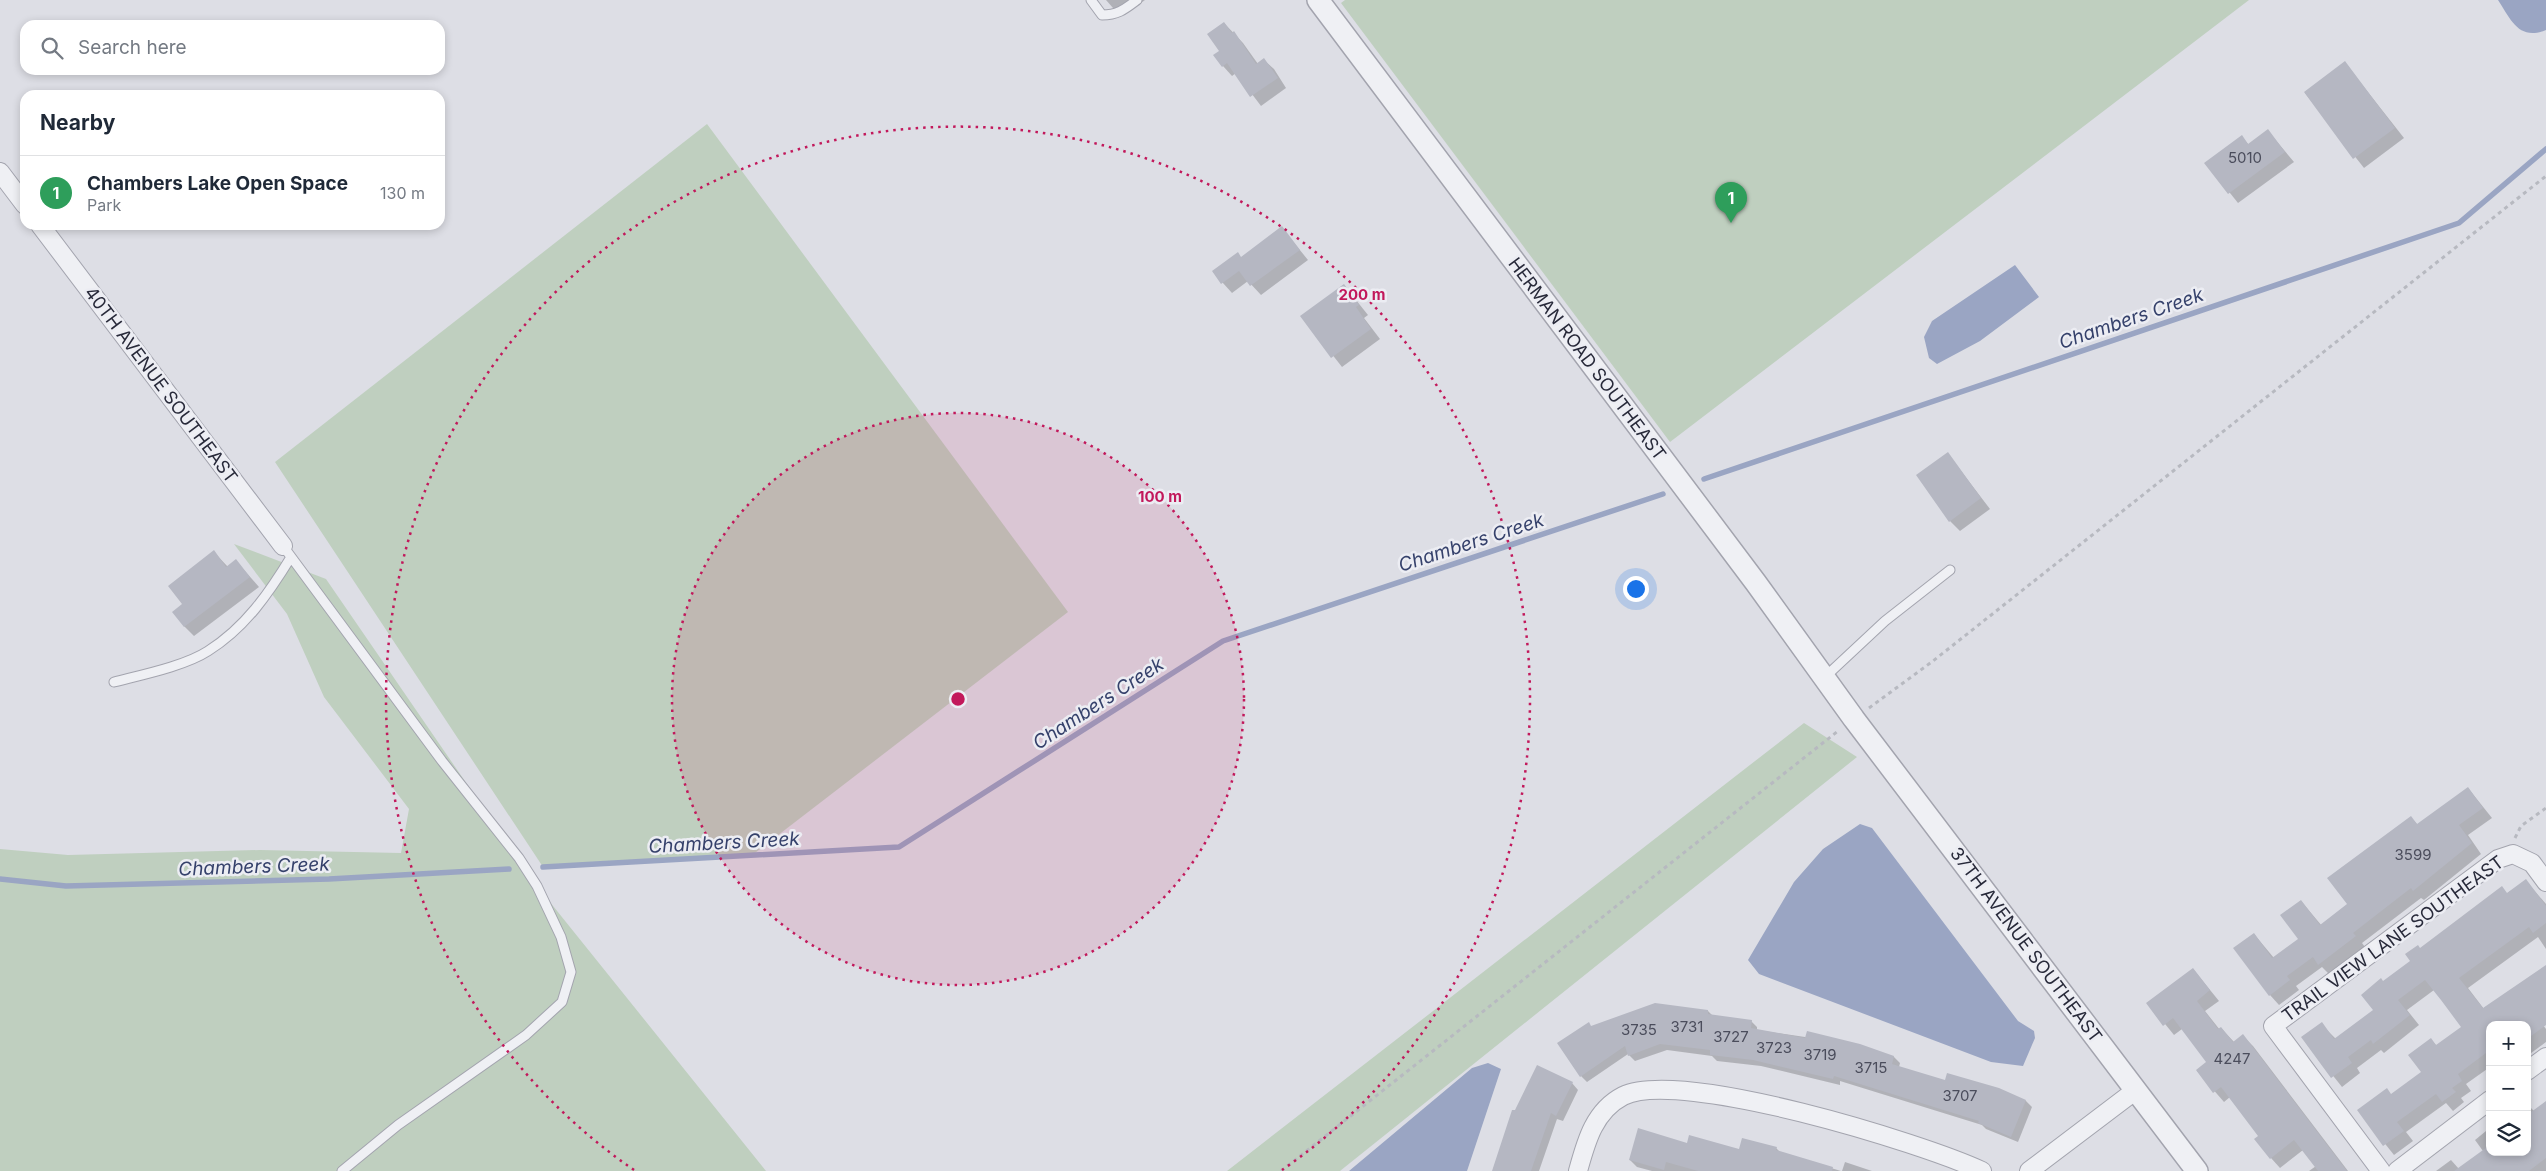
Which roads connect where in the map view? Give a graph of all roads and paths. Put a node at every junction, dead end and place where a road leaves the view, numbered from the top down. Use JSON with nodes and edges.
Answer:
{"nodes":[{"id":1,"x":1091,"y":0,"type":"edge"},
{"id":2,"x":1138,"y":0,"type":"edge"},
{"id":3,"x":1318,"y":0,"type":"edge"},
{"id":4,"x":0,"y":172,"type":"edge"},
{"id":5,"x":2546,"y":176,"type":"edge"},
{"id":6,"x":20,"y":198,"type":"edge"},
{"id":7,"x":44,"y":230,"type":"edge"},
{"id":8,"x":287,"y":551,"type":"junction"},
{"id":9,"x":1950,"y":570,"type":"dead end"},
{"id":10,"x":1825,"y":677,"type":"junction"},
{"id":11,"x":114,"y":682,"type":"dead end"},
{"id":12,"x":1853,"y":720,"type":"junction"},
{"id":13,"x":2546,"y":808,"type":"edge"},
{"id":14,"x":2513,"y":854,"type":"junction"},
{"id":15,"x":2546,"y":882,"type":"edge"},
{"id":16,"x":2546,"y":1057,"type":"edge"},
{"id":17,"x":2531,"y":1068,"type":"edge"},
{"id":18,"x":2136,"y":1090,"type":"junction"},
{"id":19,"x":2486,"y":1103,"type":"edge"},
{"id":20,"x":342,"y":1171,"type":"edge"},
{"id":21,"x":1281,"y":1171,"type":"edge"},
{"id":22,"x":1578,"y":1171,"type":"edge"},
{"id":23,"x":1982,"y":1171,"type":"edge"},
{"id":24,"x":2029,"y":1171,"type":"edge"},
{"id":25,"x":2198,"y":1171,"type":"edge"},
{"id":26,"x":2381,"y":1171,"type":"edge"},
{"id":27,"x":2397,"y":1171,"type":"edge"}],
"edges":[{"from":1,"to":2,"type":"lane"},
{"from":3,"to":10,"type":"street","name":"HERMAN ROAD SOUTHEAST"},
{"from":4,"to":6,"type":"street"},
{"from":5,"to":12,"type":"path"},
{"from":7,"to":8,"type":"street","name":"40TH AVENUE SOUTHEAST"},
{"from":8,"to":11,"type":"lane"},
{"from":8,"to":20,"type":"lane"},
{"from":9,"to":10,"type":"lane"},
{"from":10,"to":12,"type":"street","name":"HERMAN ROAD SOUTHEAST"},
{"from":12,"to":18,"type":"street","name":"37TH AVENUE SOUTHEAST"},
{"from":12,"to":21,"type":"path"},
{"from":13,"to":14,"type":"path"},
{"from":14,"to":15,"type":"street"},
{"from":14,"to":26,"type":"street","name":"TRAIL VIEW LANE SOUTHEAST"},
{"from":16,"to":17,"type":"street"},
{"from":18,"to":24,"type":"street"},
{"from":18,"to":25,"type":"street","name":"37TH AVENUE SOUTHEAST"},
{"from":19,"to":27,"type":"street"},
{"from":22,"to":23,"type":"street"}]}
